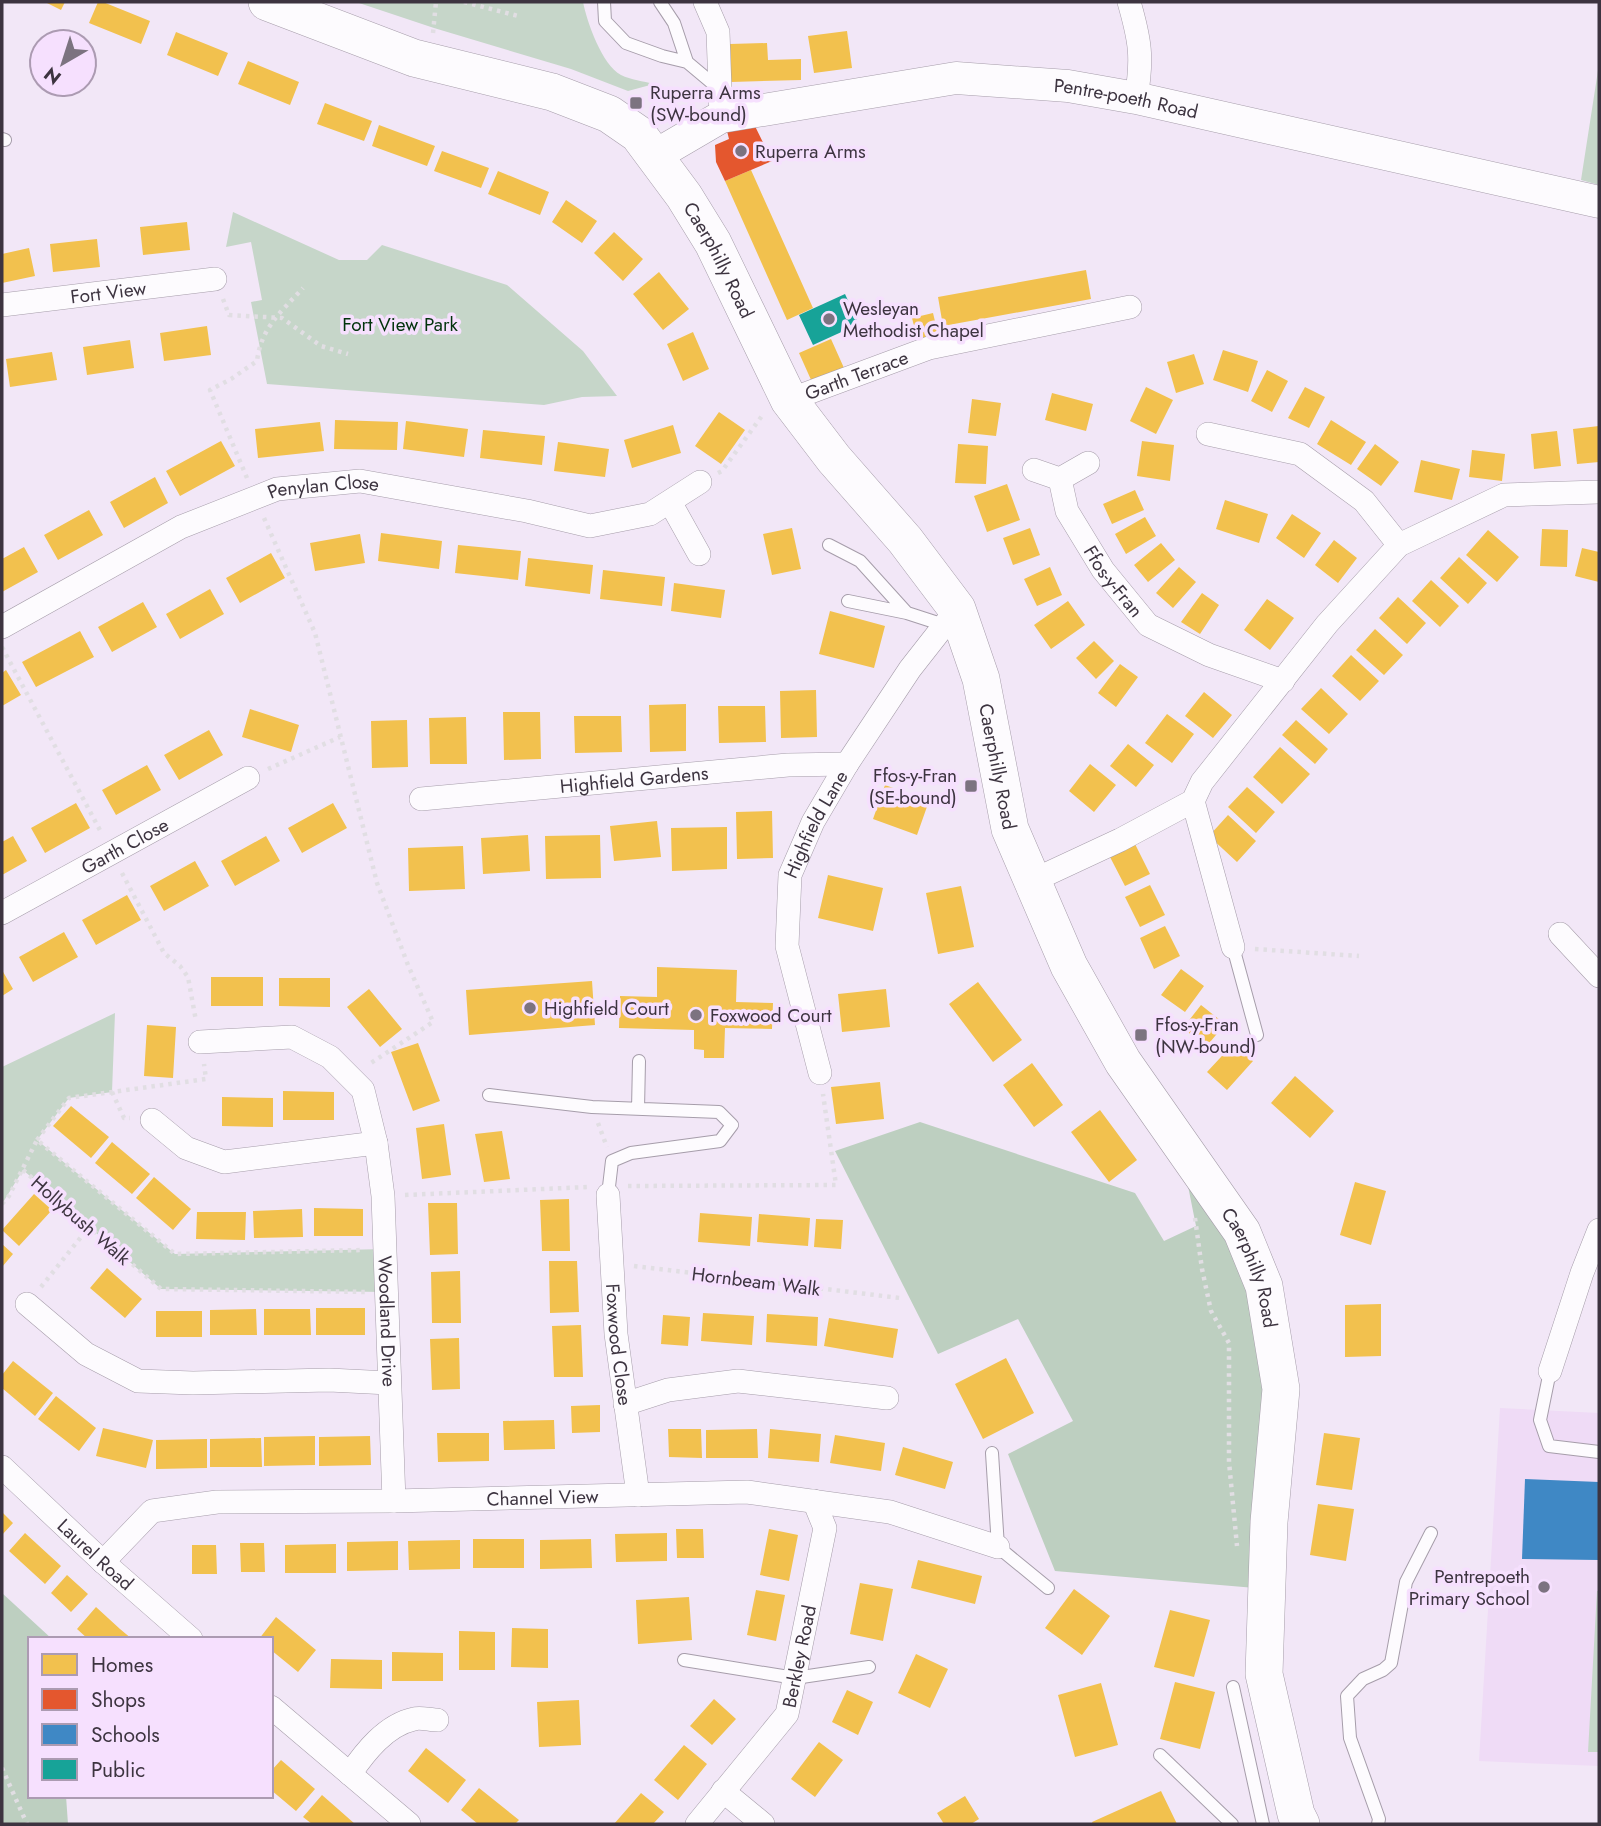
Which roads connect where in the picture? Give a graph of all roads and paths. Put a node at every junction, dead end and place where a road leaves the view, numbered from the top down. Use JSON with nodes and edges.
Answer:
{"nodes":[{"id":1,"x":267,"y":2,"type":"edge"},
{"id":2,"x":464,"y":2,"type":"edge"},
{"id":3,"x":604,"y":2,"type":"edge"},
{"id":4,"x":660,"y":2,"type":"edge"},
{"id":5,"x":705,"y":2,"type":"edge"},
{"id":6,"x":1129,"y":2,"type":"edge"},
{"id":7,"x":518,"y":16,"type":"dead end"},
{"id":8,"x":687,"y":62,"type":"junction"},
{"id":9,"x":1136,"y":98,"type":"junction"},
{"id":10,"x":719,"y":102,"type":"junction"},
{"id":11,"x":656,"y":155,"type":"junction"},
{"id":12,"x":1599,"y":202,"type":"edge"},
{"id":13,"x":215,"y":279,"type":"joint"},
{"id":14,"x":303,"y":288,"type":"dead end"},
{"id":15,"x":2,"y":305,"type":"edge"},
{"id":16,"x":1130,"y":307,"type":"dead end"},
{"id":17,"x":275,"y":317,"type":"junction"},
{"id":18,"x":348,"y":354,"type":"dead end"},
{"id":19,"x":777,"y":406,"type":"junction"},
{"id":20,"x":1208,"y":434,"type":"dead end"},
{"id":21,"x":1088,"y":464,"type":"dead end"},
{"id":22,"x":1034,"y":470,"type":"dead end"},
{"id":23,"x":1060,"y":479,"type":"junction"},
{"id":24,"x":700,"y":482,"type":"joint"},
{"id":25,"x":1599,"y":492,"type":"edge"},
{"id":26,"x":255,"y":497,"type":"junction"},
{"id":27,"x":670,"y":502,"type":"junction"},
{"id":28,"x":830,"y":545,"type":"dead end"},
{"id":29,"x":1399,"y":545,"type":"junction"},
{"id":30,"x":699,"y":554,"type":"dead end"},
{"id":31,"x":848,"y":601,"type":"dead end"},
{"id":32,"x":907,"y":613,"type":"junction"},
{"id":33,"x":951,"y":617,"type":"junction"},
{"id":34,"x":2,"y":627,"type":"edge"},
{"id":35,"x":2,"y":647,"type":"edge"},
{"id":36,"x":1283,"y":681,"type":"junction"},
{"id":37,"x":341,"y":737,"type":"junction"},
{"id":38,"x":847,"y":764,"type":"junction"},
{"id":39,"x":248,"y":778,"type":"joint"},
{"id":40,"x":421,"y":799,"type":"dead end"},
{"id":41,"x":1193,"y":801,"type":"junction"},
{"id":42,"x":112,"y":853,"type":"junction"},
{"id":43,"x":1032,"y":881,"type":"junction"},
{"id":44,"x":2,"y":913,"type":"edge"},
{"id":45,"x":1559,"y":934,"type":"dead end"},
{"id":46,"x":1233,"y":947,"type":"junction"},
{"id":47,"x":1359,"y":956,"type":"dead end"},
{"id":48,"x":1599,"y":976,"type":"edge"},
{"id":49,"x":1257,"y":1035,"type":"dead end"},
{"id":50,"x":200,"y":1042,"type":"junction"},
{"id":51,"x":639,"y":1061,"type":"dead end"},
{"id":52,"x":820,"y":1073,"type":"joint"},
{"id":53,"x":350,"y":1078,"type":"junction"},
{"id":54,"x":112,"y":1092,"type":"junction"},
{"id":55,"x":489,"y":1094,"type":"dead end"},
{"id":56,"x":592,"y":1107,"type":"junction"},
{"id":57,"x":638,"y":1109,"type":"junction"},
{"id":58,"x":152,"y":1120,"type":"joint"},
{"id":59,"x":37,"y":1140,"type":"junction"},
{"id":60,"x":376,"y":1143,"type":"junction"},
{"id":61,"x":612,"y":1161,"type":"junction"},
{"id":62,"x":23,"y":1170,"type":"junction"},
{"id":63,"x":609,"y":1191,"type":"junction"},
{"id":64,"x":383,"y":1196,"type":"junction"},
{"id":65,"x":2,"y":1204,"type":"edge"},
{"id":66,"x":1194,"y":1213,"type":"dead end"},
{"id":67,"x":89,"y":1227,"type":"junction"},
{"id":68,"x":1599,"y":1230,"type":"edge"},
{"id":69,"x":385,"y":1249,"type":"junction"},
{"id":70,"x":612,"y":1264,"type":"junction"},
{"id":71,"x":386,"y":1292,"type":"junction"},
{"id":72,"x":900,"y":1298,"type":"dead end"},
{"id":73,"x":27,"y":1304,"type":"joint"},
{"id":74,"x":1550,"y":1371,"type":"joint"},
{"id":75,"x":389,"y":1383,"type":"junction"},
{"id":76,"x":887,"y":1398,"type":"dead end"},
{"id":77,"x":625,"y":1404,"type":"junction"},
{"id":78,"x":1599,"y":1452,"type":"edge"},
{"id":79,"x":992,"y":1453,"type":"dead end"},
{"id":80,"x":2,"y":1467,"type":"edge"},
{"id":81,"x":638,"y":1494,"type":"junction"},
{"id":82,"x":394,"y":1500,"type":"junction"},
{"id":83,"x":814,"y":1501,"type":"junction"},
{"id":84,"x":1431,"y":1533,"type":"dead end"},
{"id":85,"x":998,"y":1547,"type":"junction"},
{"id":86,"x":1237,"y":1553,"type":"dead end"},
{"id":87,"x":103,"y":1562,"type":"junction"},
{"id":88,"x":1048,"y":1588,"type":"dead end"},
{"id":89,"x":189,"y":1637,"type":"edge"},
{"id":90,"x":684,"y":1660,"type":"dead end"},
{"id":91,"x":869,"y":1667,"type":"dead end"},
{"id":92,"x":795,"y":1678,"type":"junction"},
{"id":93,"x":1233,"y":1687,"type":"dead end"},
{"id":94,"x":273,"y":1709,"type":"edge"},
{"id":95,"x":437,"y":1720,"type":"dead end"},
{"id":96,"x":1160,"y":1755,"type":"dead end"},
{"id":97,"x":2,"y":1768,"type":"edge"},
{"id":98,"x":350,"y":1774,"type":"junction"},
{"id":99,"x":723,"y":1791,"type":"junction"},
{"id":100,"x":27,"y":1824,"type":"edge"},
{"id":101,"x":409,"y":1824,"type":"edge"},
{"id":102,"x":697,"y":1824,"type":"edge"},
{"id":103,"x":763,"y":1824,"type":"edge"},
{"id":104,"x":1231,"y":1824,"type":"edge"},
{"id":105,"x":1263,"y":1824,"type":"edge"},
{"id":106,"x":1301,"y":1824,"type":"edge"},
{"id":107,"x":1378,"y":1824,"type":"edge"}],
"edges":[{"from":1,"to":11,"type":"main road","name":"Caerphilly Road"},
{"from":2,"to":7,"type":"path"},
{"from":3,"to":8,"type":"lane"},
{"from":4,"to":8,"type":"lane"},
{"from":5,"to":10,"type":"street"},
{"from":6,"to":9,"type":"street"},
{"from":8,"to":10,"type":"lane"},
{"from":9,"to":10,"type":"street","name":"Pentre-poeth Road"},
{"from":9,"to":12,"type":"street","name":"Pentre-poeth Road"},
{"from":10,"to":11,"type":"street","name":"Pentre-poeth Road"},
{"from":11,"to":19,"type":"main road","name":"Caerphilly Road"},
{"from":13,"to":15,"type":"street","name":"Fort View"},
{"from":13,"to":17,"type":"path"},
{"from":14,"to":17,"type":"path"},
{"from":16,"to":19,"type":"street","name":"Garth Terrace"},
{"from":17,"to":18,"type":"path"},
{"from":17,"to":26,"type":"path"},
{"from":19,"to":24,"type":"path"},
{"from":19,"to":33,"type":"main road","name":"Caerphilly Road"},
{"from":20,"to":29,"type":"street"},
{"from":21,"to":23,"type":"street"},
{"from":22,"to":23,"type":"street"},
{"from":23,"to":36,"type":"street","name":"Ffos-y-Fran"},
{"from":24,"to":27,"type":"street","name":"Penylan Close"},
{"from":25,"to":29,"type":"street"},
{"from":26,"to":27,"type":"street","name":"Penylan Close"},
{"from":26,"to":34,"type":"street","name":"Penylan Close"},
{"from":26,"to":37,"type":"path"},
{"from":27,"to":30,"type":"street"},
{"from":28,"to":32,"type":"lane"},
{"from":29,"to":36,"type":"street"},
{"from":31,"to":32,"type":"lane"},
{"from":32,"to":33,"type":"lane"},
{"from":33,"to":38,"type":"street","name":"Highfield Lane"},
{"from":33,"to":43,"type":"main road","name":"Caerphilly Road"},
{"from":35,"to":42,"type":"path"},
{"from":36,"to":41,"type":"street"},
{"from":37,"to":39,"type":"path"},
{"from":37,"to":53,"type":"path"},
{"from":38,"to":40,"type":"street","name":"Highfield Gardens"},
{"from":38,"to":52,"type":"street","name":"Highfield Lane"},
{"from":39,"to":42,"type":"street","name":"Garth Close"},
{"from":41,"to":43,"type":"street"},
{"from":41,"to":46,"type":"street"},
{"from":42,"to":44,"type":"street","name":"Garth Close"},
{"from":42,"to":50,"type":"path"},
{"from":43,"to":106,"type":"main road","name":"Caerphilly Road"},
{"from":45,"to":48,"type":"street"},
{"from":46,"to":47,"type":"path"},
{"from":46,"to":49,"type":"lane"},
{"from":50,"to":53,"type":"street","name":"Woodland Drive"},
{"from":50,"to":54,"type":"path"},
{"from":51,"to":57,"type":"lane"},
{"from":52,"to":63,"type":"path"},
{"from":53,"to":60,"type":"street","name":"Woodland Drive"},
{"from":54,"to":58,"type":"path"},
{"from":54,"to":59,"type":"path"},
{"from":55,"to":56,"type":"lane"},
{"from":56,"to":57,"type":"lane"},
{"from":56,"to":61,"type":"path"},
{"from":57,"to":61,"type":"lane"},
{"from":58,"to":60,"type":"street"},
{"from":59,"to":62,"type":"path","name":"Hollybush Walk"},
{"from":59,"to":69,"type":"path","name":"Hollybush Walk"},
{"from":60,"to":64,"type":"street","name":"Woodland Drive"},
{"from":61,"to":63,"type":"lane"},
{"from":62,"to":65,"type":"path"},
{"from":62,"to":67,"type":"path","name":"Hollybush Walk"},
{"from":63,"to":64,"type":"path"},
{"from":63,"to":70,"type":"street","name":"Foxwood Close"},
{"from":64,"to":69,"type":"street","name":"Woodland Drive"},
{"from":66,"to":86,"type":"path"},
{"from":67,"to":71,"type":"path","name":"Hollybush Walk"},
{"from":67,"to":73,"type":"path"},
{"from":68,"to":74,"type":"street"},
{"from":69,"to":71,"type":"street","name":"Woodland Drive"},
{"from":70,"to":72,"type":"path","name":"Hornbeam Walk"},
{"from":70,"to":77,"type":"street","name":"Foxwood Close"},
{"from":71,"to":75,"type":"street","name":"Woodland Drive"},
{"from":73,"to":75,"type":"street"},
{"from":74,"to":78,"type":"lane"},
{"from":75,"to":82,"type":"street","name":"Woodland Drive"},
{"from":76,"to":77,"type":"street"},
{"from":77,"to":81,"type":"street","name":"Foxwood Close"},
{"from":79,"to":85,"type":"lane"},
{"from":80,"to":87,"type":"street","name":"Laurel Road"},
{"from":81,"to":82,"type":"street","name":"Channel View"},
{"from":81,"to":83,"type":"street","name":"Channel View"},
{"from":82,"to":87,"type":"street","name":"Channel View"},
{"from":83,"to":85,"type":"street","name":"Channel View"},
{"from":83,"to":92,"type":"street","name":"Berkley Road"},
{"from":84,"to":107,"type":"lane"},
{"from":85,"to":88,"type":"lane"},
{"from":87,"to":89,"type":"street","name":"Laurel Road"},
{"from":90,"to":92,"type":"lane"},
{"from":91,"to":92,"type":"lane"},
{"from":92,"to":99,"type":"street","name":"Berkley Road"},
{"from":93,"to":105,"type":"lane"},
{"from":94,"to":98,"type":"street"},
{"from":95,"to":98,"type":"street"},
{"from":96,"to":104,"type":"lane"},
{"from":97,"to":100,"type":"path"},
{"from":98,"to":101,"type":"street"},
{"from":99,"to":102,"type":"street","name":"Berkley Road"},
{"from":99,"to":103,"type":"street"}]}
